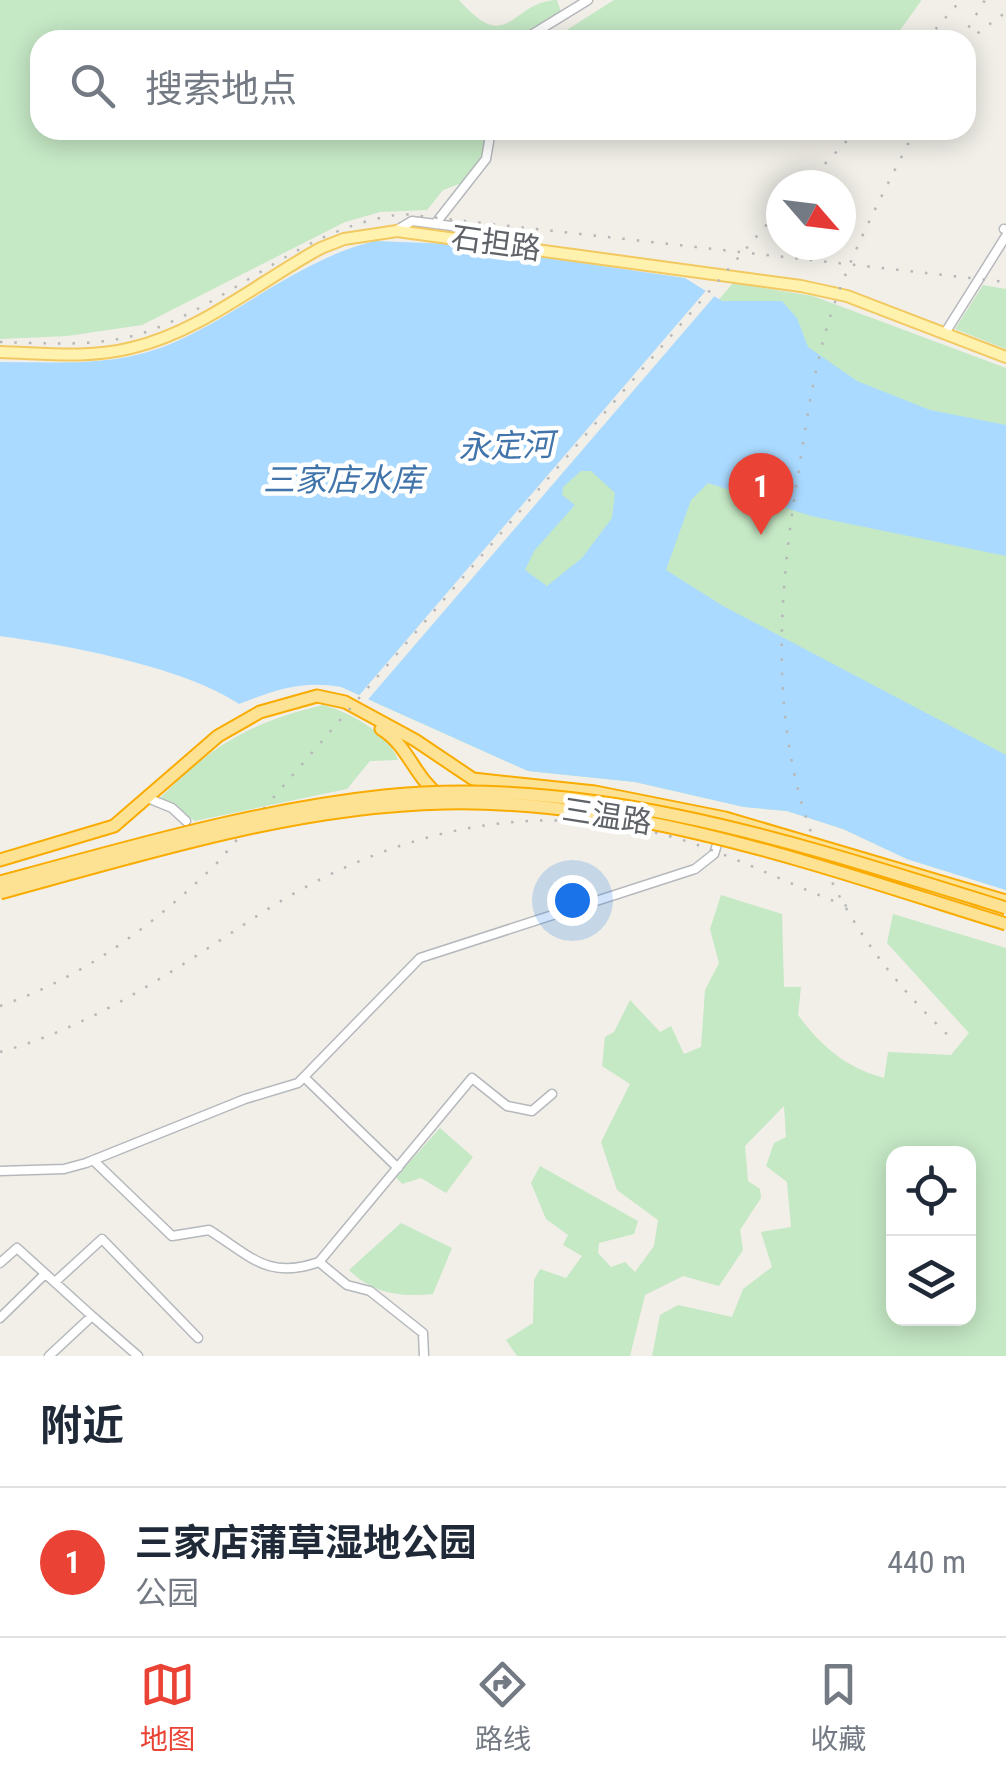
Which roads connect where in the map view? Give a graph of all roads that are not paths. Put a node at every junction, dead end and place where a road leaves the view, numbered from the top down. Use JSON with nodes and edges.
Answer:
{"nodes":[{"id":1,"x":588,"y":0,"type":"edge"},
{"id":2,"x":540,"y":30,"type":"edge"},
{"id":3,"x":489,"y":140,"type":"edge"},
{"id":4,"x":435,"y":224,"type":"junction"},
{"id":5,"x":397,"y":230,"type":"junction"},
{"id":6,"x":1005,"y":232,"type":"edge"},
{"id":7,"x":473,"y":239,"type":"junction"},
{"id":8,"x":945,"y":333,"type":"junction"},
{"id":9,"x":0,"y":352,"type":"edge"},
{"id":10,"x":1006,"y":358,"type":"edge"},
{"id":11,"x":238,"y":724,"type":"junction"},
{"id":12,"x":150,"y":799,"type":"junction"},
{"id":13,"x":480,"y":802,"type":"junction"},
{"id":14,"x":725,"y":818,"type":"junction"},
{"id":15,"x":638,"y":819,"type":"junction"},
{"id":16,"x":186,"y":821,"type":"dead end"},
{"id":17,"x":719,"y":838,"type":"junction"},
{"id":18,"x":0,"y":860,"type":"edge"},
{"id":19,"x":0,"y":882,"type":"edge"},
{"id":20,"x":0,"y":893,"type":"edge"},
{"id":21,"x":1006,"y":904,"type":"edge"},
{"id":22,"x":974,"y":914,"type":"junction"},
{"id":23,"x":1006,"y":924,"type":"edge"},
{"id":24,"x":304,"y":1078,"type":"junction"},
{"id":25,"x":552,"y":1094,"type":"dead end"},
{"id":26,"x":92,"y":1160,"type":"junction"},
{"id":27,"x":398,"y":1168,"type":"junction"},
{"id":28,"x":0,"y":1172,"type":"edge"},
{"id":29,"x":319,"y":1262,"type":"junction"},
{"id":30,"x":0,"y":1263,"type":"edge"},
{"id":31,"x":45,"y":1274,"type":"junction"},
{"id":32,"x":55,"y":1282,"type":"junction"},
{"id":33,"x":92,"y":1316,"type":"junction"},
{"id":34,"x":0,"y":1318,"type":"edge"},
{"id":35,"x":198,"y":1338,"type":"dead end"},
{"id":36,"x":49,"y":1356,"type":"edge"},
{"id":37,"x":138,"y":1356,"type":"edge"},
{"id":38,"x":424,"y":1356,"type":"edge"}],
"edges":[{"from":1,"to":2,"type":"street"},
{"from":3,"to":4,"type":"street"},
{"from":4,"to":5,"type":"street"},
{"from":4,"to":7,"type":"street"},
{"from":5,"to":7,"type":"main road","name":"石担路"},
{"from":5,"to":9,"type":"main road","name":"石担路"},
{"from":6,"to":8,"type":"street"},
{"from":7,"to":8,"type":"main road","name":"石担路"},
{"from":8,"to":10,"type":"main road","name":"石担路"},
{"from":11,"to":12,"type":"highway","name":"三温路"},
{"from":11,"to":13,"type":"highway","name":"三温路"},
{"from":11,"to":14,"type":"highway","name":"三温路"},
{"from":12,"to":16,"type":"street"},
{"from":12,"to":18,"type":"highway","name":"三温路"},
{"from":13,"to":15,"type":"highway","name":"三温路"},
{"from":13,"to":20,"type":"highway","bridge":true},
{"from":14,"to":17,"type":"street"},
{"from":14,"to":21,"type":"highway","name":"三温路"},
{"from":15,"to":17,"type":"highway","name":"三温路"},
{"from":15,"to":22,"type":"highway","bridge":true},
{"from":17,"to":22,"type":"highway","name":"三温路"},
{"from":17,"to":24,"type":"street"},
{"from":19,"to":21,"type":"highway","bridge":true},
{"from":22,"to":23,"type":"highway","name":"三温路"},
{"from":24,"to":26,"type":"street"},
{"from":24,"to":27,"type":"street"},
{"from":25,"to":27,"type":"street"},
{"from":26,"to":28,"type":"street"},
{"from":26,"to":29,"type":"street"},
{"from":27,"to":29,"type":"street"},
{"from":29,"to":38,"type":"street"},
{"from":30,"to":31,"type":"street"},
{"from":31,"to":32,"type":"street"},
{"from":31,"to":34,"type":"street"},
{"from":32,"to":33,"type":"street"},
{"from":32,"to":35,"type":"street"},
{"from":33,"to":36,"type":"street"},
{"from":33,"to":37,"type":"street"}]}
